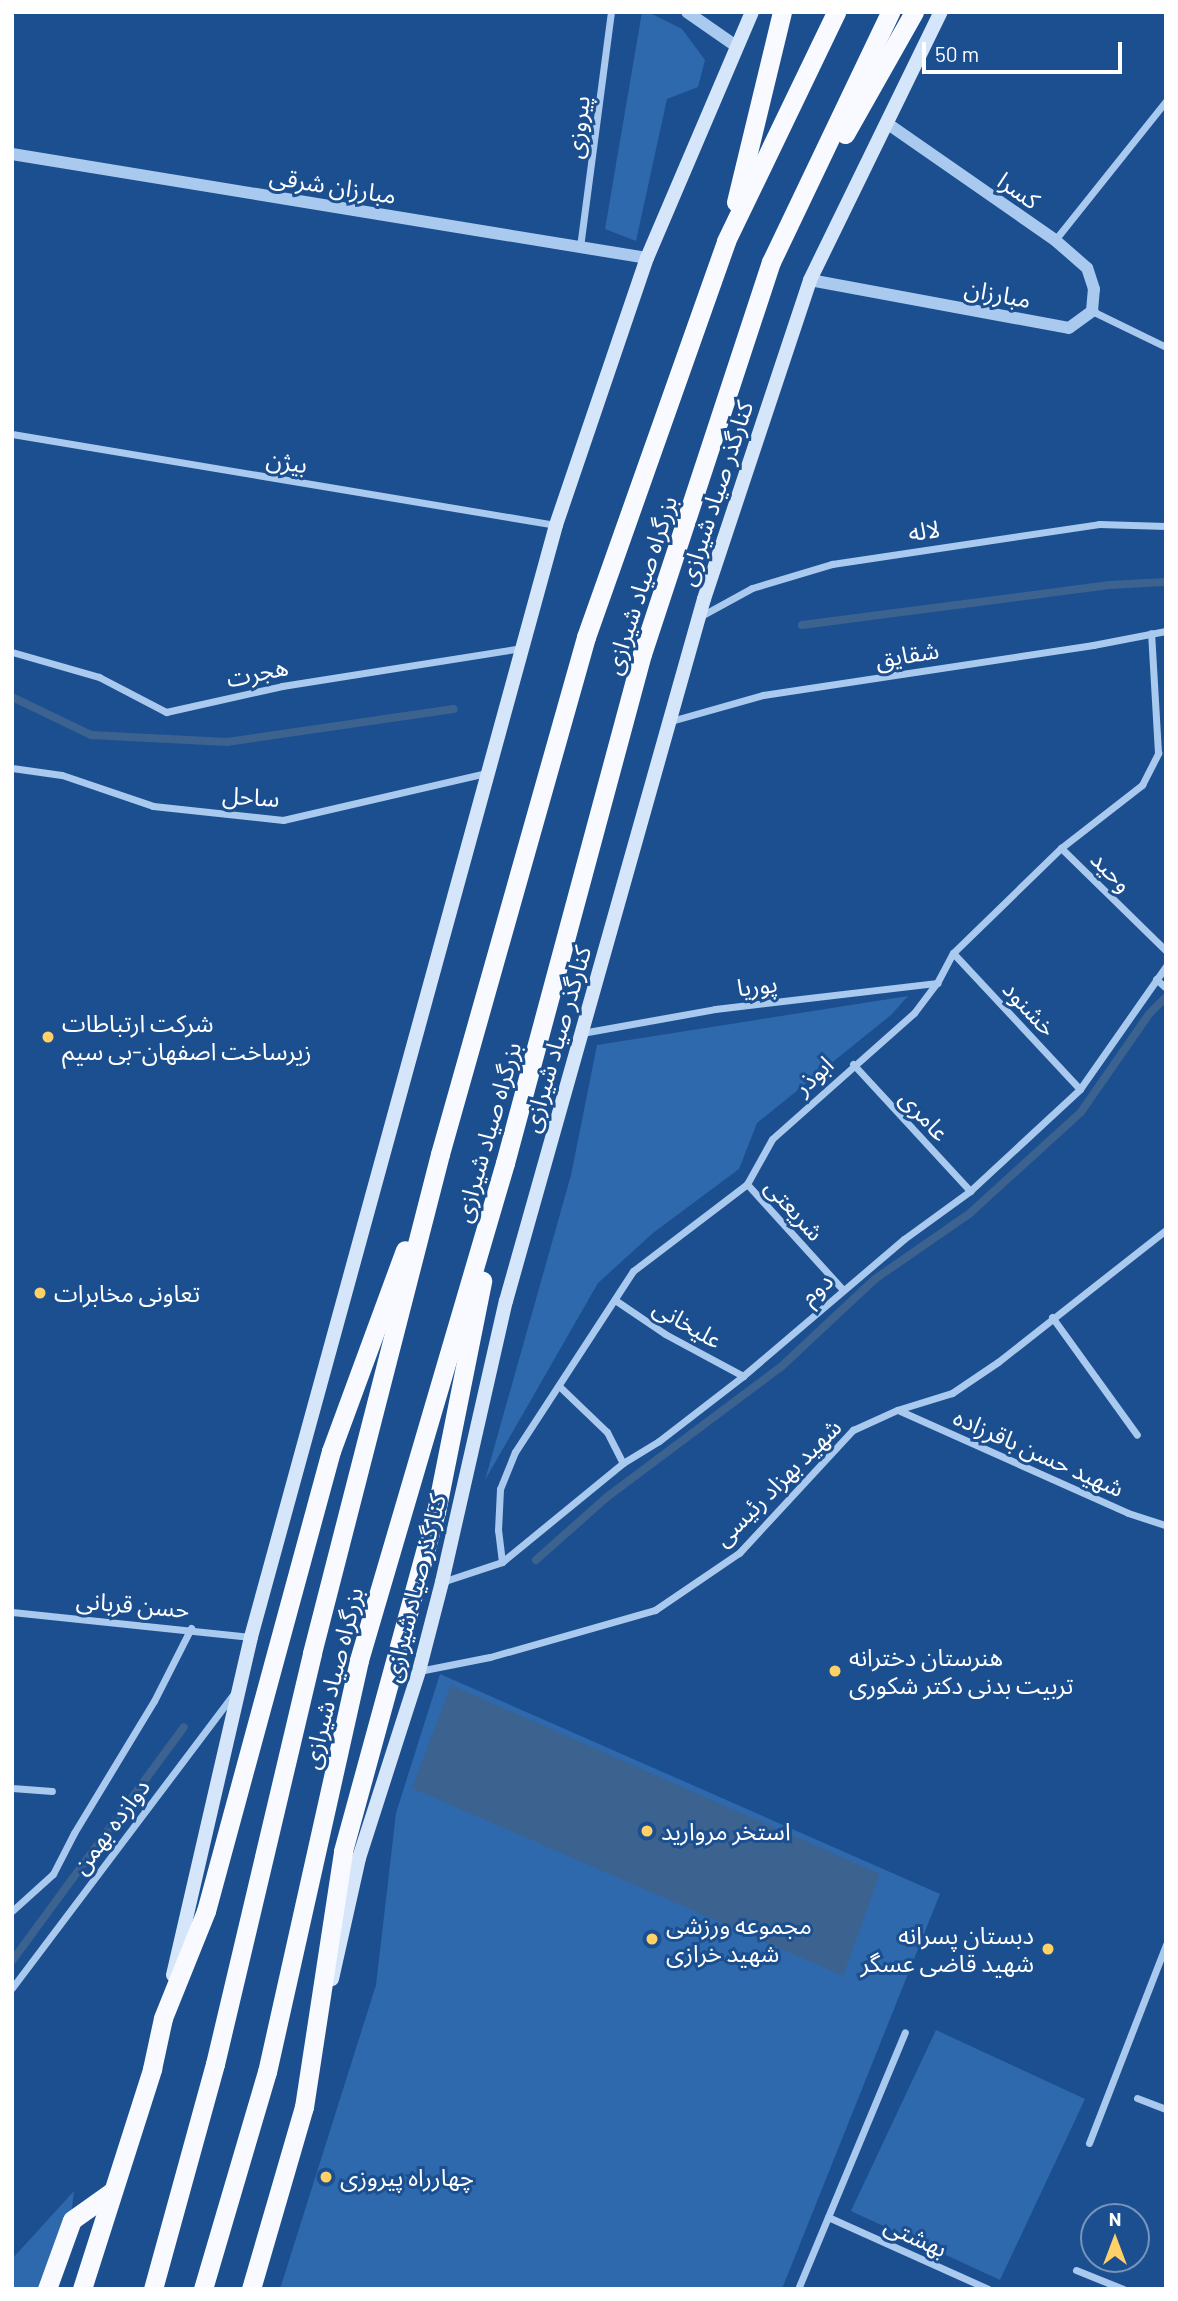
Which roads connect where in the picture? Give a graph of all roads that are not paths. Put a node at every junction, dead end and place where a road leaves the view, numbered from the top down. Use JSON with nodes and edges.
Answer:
{"nodes":[{"id":1,"x":611,"y":12,"type":"edge"},
{"id":2,"x":687,"y":12,"type":"edge"},
{"id":3,"x":752,"y":12,"type":"edge"},
{"id":4,"x":782,"y":12,"type":"edge"},
{"id":5,"x":836,"y":12,"type":"edge"},
{"id":6,"x":890,"y":12,"type":"edge"},
{"id":7,"x":914,"y":12,"type":"edge"},
{"id":8,"x":941,"y":12,"type":"edge"},
{"id":9,"x":736,"y":46,"type":"junction"},
{"id":10,"x":1166,"y":101,"type":"edge"},
{"id":11,"x":888,"y":124,"type":"junction"},
{"id":12,"x":12,"y":154,"type":"edge"},
{"id":13,"x":1055,"y":240,"type":"junction"},
{"id":14,"x":726,"y":241,"type":"junction"},
{"id":15,"x":580,"y":247,"type":"junction"},
{"id":16,"x":647,"y":258,"type":"junction"},
{"id":17,"x":771,"y":262,"type":"junction"},
{"id":18,"x":810,"y":280,"type":"junction"},
{"id":19,"x":1091,"y":311,"type":"junction"},
{"id":20,"x":1166,"y":347,"type":"edge"},
{"id":21,"x":12,"y":434,"type":"edge"},
{"id":22,"x":556,"y":525,"type":"junction"},
{"id":23,"x":1166,"y":526,"type":"edge"},
{"id":24,"x":698,"y":618,"type":"junction"},
{"id":25,"x":1166,"y":631,"type":"edge"},
{"id":26,"x":1151,"y":633,"type":"junction"},
{"id":27,"x":522,"y":648,"type":"junction"},
{"id":28,"x":12,"y":652,"type":"edge"},
{"id":29,"x":670,"y":721,"type":"junction"},
{"id":30,"x":1162,"y":755,"type":"edge"},
{"id":31,"x":12,"y":768,"type":"edge"},
{"id":32,"x":486,"y":772,"type":"junction"},
{"id":33,"x":1060,"y":848,"type":"junction"},
{"id":34,"x":1166,"y":951,"type":"edge"},
{"id":35,"x":953,"y":953,"type":"junction"},
{"id":36,"x":1166,"y":966,"type":"edge"},
{"id":37,"x":1156,"y":979,"type":"junction"},
{"id":38,"x":937,"y":983,"type":"junction"},
{"id":39,"x":1166,"y":988,"type":"edge"},
{"id":40,"x":582,"y":1033,"type":"junction"},
{"id":41,"x":853,"y":1064,"type":"junction"},
{"id":42,"x":1080,"y":1089,"type":"junction"},
{"id":43,"x":440,"y":1154,"type":"junction"},
{"id":44,"x":505,"y":1163,"type":"junction"},
{"id":45,"x":747,"y":1184,"type":"junction"},
{"id":46,"x":970,"y":1191,"type":"junction"},
{"id":47,"x":1166,"y":1230,"type":"edge"},
{"id":48,"x":844,"y":1290,"type":"junction"},
{"id":49,"x":615,"y":1300,"type":"junction"},
{"id":50,"x":1052,"y":1317,"type":"junction"},
{"id":51,"x":743,"y":1376,"type":"junction"},
{"id":52,"x":560,"y":1387,"type":"junction"},
{"id":53,"x":897,"y":1410,"type":"junction"},
{"id":54,"x":1137,"y":1435,"type":"dead end"},
{"id":55,"x":623,"y":1463,"type":"junction"},
{"id":56,"x":1166,"y":1525,"type":"edge"},
{"id":57,"x":502,"y":1562,"type":"junction"},
{"id":58,"x":442,"y":1582,"type":"junction"},
{"id":59,"x":12,"y":1612,"type":"edge"},
{"id":60,"x":191,"y":1628,"type":"junction"},
{"id":61,"x":251,"y":1637,"type":"junction"},
{"id":62,"x":419,"y":1671,"type":"junction"},
{"id":63,"x":239,"y":1688,"type":"junction"},
{"id":64,"x":12,"y":1788,"type":"edge"},
{"id":65,"x":52,"y":1791,"type":"dead end"},
{"id":66,"x":12,"y":1911,"type":"edge"},
{"id":67,"x":1166,"y":1944,"type":"edge"},
{"id":68,"x":12,"y":1988,"type":"edge"},
{"id":69,"x":163,"y":2018,"type":"junction"},
{"id":70,"x":905,"y":2032,"type":"dead end"},
{"id":71,"x":1137,"y":2098,"type":"dead end"},
{"id":72,"x":304,"y":2107,"type":"junction"},
{"id":73,"x":1166,"y":2109,"type":"edge"},
{"id":74,"x":1089,"y":2143,"type":"dead end"},
{"id":75,"x":113,"y":2190,"type":"junction"},
{"id":76,"x":828,"y":2217,"type":"junction"},
{"id":77,"x":1076,"y":2270,"type":"dead end"},
{"id":78,"x":47,"y":2289,"type":"edge"},
{"id":79,"x":82,"y":2289,"type":"edge"},
{"id":80,"x":153,"y":2289,"type":"edge"},
{"id":81,"x":203,"y":2289,"type":"edge"},
{"id":82,"x":251,"y":2289,"type":"edge"},
{"id":83,"x":798,"y":2289,"type":"edge"},
{"id":84,"x":988,"y":2289,"type":"edge"},
{"id":85,"x":1123,"y":2289,"type":"edge"}],
"edges":[{"from":1,"to":15,"type":"street","name":"پیروزی"},
{"from":2,"to":9,"type":"street"},
{"from":3,"to":9,"type":"main road"},
{"from":4,"to":14,"type":"highway"},
{"from":5,"to":14,"type":"highway","name":"بزرگراه صیاد شیرازی"},
{"from":6,"to":17,"type":"highway","name":"بزرگراه صیاد شیرازی"},
{"from":7,"to":17,"type":"highway"},
{"from":8,"to":11,"type":"main road","name":"کنارگذر صیاد شیرازی"},
{"from":9,"to":16,"type":"main road"},
{"from":10,"to":13,"type":"street"},
{"from":11,"to":13,"type":"street","name":"کسرا"},
{"from":11,"to":18,"type":"main road","name":"کنارگذر صیاد شیرازی"},
{"from":12,"to":15,"type":"street","name":"مبارزان شرقی"},
{"from":13,"to":19,"type":"street","name":"کسرا"},
{"from":14,"to":43,"type":"highway","name":"بزرگراه صیاد شیرازی"},
{"from":15,"to":16,"type":"street","name":"مبارزان شرقی"},
{"from":16,"to":22,"type":"main road"},
{"from":17,"to":44,"type":"highway","name":"بزرگراه صیاد شیرازی"},
{"from":18,"to":19,"type":"street","name":"مبارزان"},
{"from":18,"to":24,"type":"main road","name":"کنارگذر صیاد شیرازی"},
{"from":19,"to":20,"type":"street"},
{"from":21,"to":22,"type":"street","name":"بیژن"},
{"from":22,"to":27,"type":"main road"},
{"from":23,"to":24,"type":"street","name":"لاله"},
{"from":24,"to":29,"type":"main road","name":"کنارگذر صیاد شیرازی"},
{"from":25,"to":26,"type":"street"},
{"from":26,"to":29,"type":"street","name":"شقایق"},
{"from":26,"to":30,"type":"street","name":"ابوذر"},
{"from":27,"to":28,"type":"street","name":"هجرت"},
{"from":27,"to":32,"type":"main road"},
{"from":29,"to":40,"type":"main road","name":"کنارگذر صیاد شیرازی"},
{"from":30,"to":33,"type":"street","name":"ابوذر"},
{"from":31,"to":32,"type":"street","name":"ساحل"},
{"from":32,"to":61,"type":"main road"},
{"from":33,"to":34,"type":"street","name":"وحید"},
{"from":33,"to":35,"type":"street","name":"ابوذر"},
{"from":35,"to":38,"type":"street","name":"ابوذر"},
{"from":35,"to":42,"type":"street","name":"خشنود"},
{"from":36,"to":37,"type":"street","name":"دوم"},
{"from":37,"to":39,"type":"street"},
{"from":37,"to":42,"type":"street","name":"دوم"},
{"from":38,"to":40,"type":"street","name":"پوریا"},
{"from":38,"to":41,"type":"street","name":"ابوذر"},
{"from":40,"to":58,"type":"main road","name":"کنارگذر صیاد شیرازی"},
{"from":41,"to":45,"type":"street","name":"ابوذر"},
{"from":41,"to":46,"type":"street","name":"عامری"},
{"from":42,"to":46,"type":"street","name":"دوم"},
{"from":43,"to":69,"type":"highway"},
{"from":43,"to":80,"type":"highway","name":"بزرگراه صیاد شیرازی"},
{"from":44,"to":72,"type":"highway"},
{"from":44,"to":81,"type":"highway","name":"بزرگراه صیاد شیرازی"},
{"from":45,"to":48,"type":"street","name":"شریعتی"},
{"from":45,"to":49,"type":"street","name":"ابوذر"},
{"from":46,"to":48,"type":"street","name":"دوم"},
{"from":47,"to":50,"type":"street","name":"شهید بهزاد رئیسی"},
{"from":48,"to":51,"type":"street","name":"دوم"},
{"from":49,"to":51,"type":"street","name":"علیخانی"},
{"from":49,"to":52,"type":"street","name":"ابوذر"},
{"from":50,"to":53,"type":"street","name":"شهید بهزاد رئیسی"},
{"from":50,"to":54,"type":"street"},
{"from":51,"to":55,"type":"street","name":"دوم"},
{"from":52,"to":55,"type":"street"},
{"from":52,"to":57,"type":"street","name":"ابوذر"},
{"from":53,"to":56,"type":"street","name":"شهید حسن باقرزاده"},
{"from":53,"to":62,"type":"street","name":"شهید بهزاد رئیسی"},
{"from":55,"to":57,"type":"street","name":"دوم"},
{"from":57,"to":58,"type":"street","name":"دوم"},
{"from":58,"to":62,"type":"main road","name":"کنارگذر صیاد شیرازی"},
{"from":59,"to":60,"type":"street","name":"حسن قربانی"},
{"from":60,"to":61,"type":"street","name":"حسن قربانی"},
{"from":60,"to":66,"type":"street","name":"دوازده بهمن"},
{"from":61,"to":63,"type":"main road"},
{"from":62,"to":72,"type":"main road","name":"کنارگذر صیاد شیرازی"},
{"from":63,"to":68,"type":"street","name":"دوازده بهمن"},
{"from":63,"to":69,"type":"main road"},
{"from":64,"to":65,"type":"street"},
{"from":67,"to":74,"type":"street"},
{"from":69,"to":75,"type":"highway"},
{"from":70,"to":76,"type":"street"},
{"from":71,"to":73,"type":"street"},
{"from":72,"to":82,"type":"highway"},
{"from":75,"to":78,"type":"highway"},
{"from":75,"to":79,"type":"highway"},
{"from":76,"to":83,"type":"street"},
{"from":76,"to":84,"type":"street","name":"بهشتی"},
{"from":77,"to":85,"type":"street"}]}
